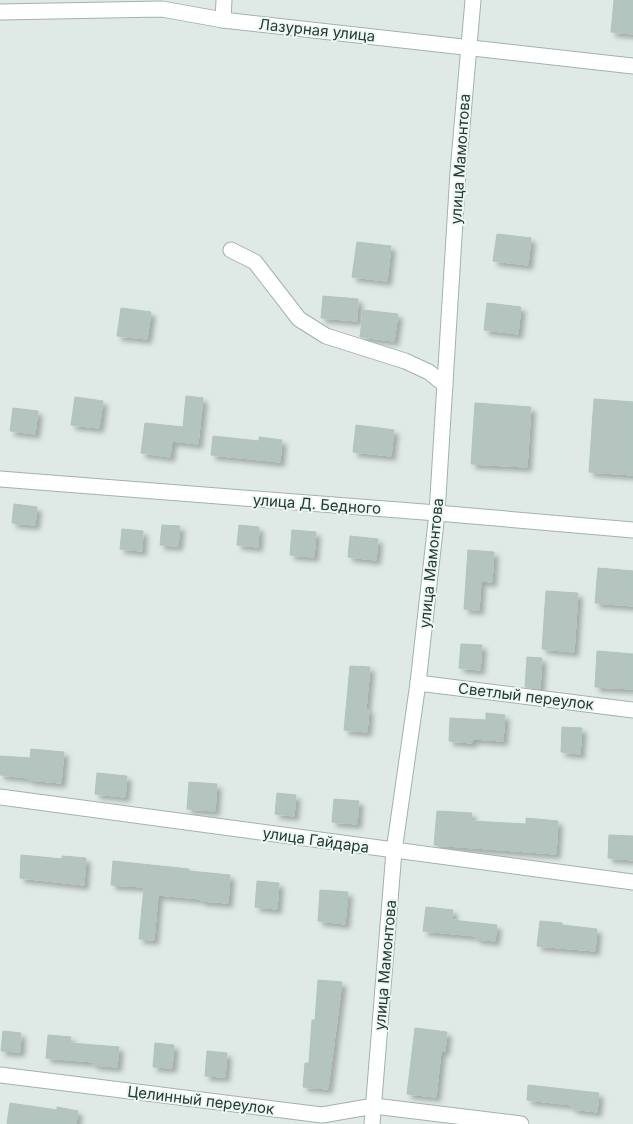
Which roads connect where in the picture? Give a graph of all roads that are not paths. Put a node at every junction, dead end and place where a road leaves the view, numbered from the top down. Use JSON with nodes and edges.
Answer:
{"nodes":[{"id":1,"x":224,"y":0,"type":"edge"},
{"id":2,"x":473,"y":0,"type":"edge"},
{"id":3,"x":0,"y":12,"type":"edge"},
{"id":4,"x":222,"y":20,"type":"junction"},
{"id":5,"x":469,"y":48,"type":"junction"},
{"id":6,"x":633,"y":66,"type":"edge"},
{"id":7,"x":231,"y":250,"type":"dead end"},
{"id":8,"x":445,"y":385,"type":"junction"},
{"id":9,"x":0,"y":479,"type":"edge"},
{"id":10,"x":437,"y":513,"type":"junction"},
{"id":11,"x":633,"y":530,"type":"edge"},
{"id":12,"x":418,"y":683,"type":"junction"},
{"id":13,"x":633,"y":710,"type":"edge"},
{"id":14,"x":0,"y":796,"type":"edge"},
{"id":15,"x":394,"y":851,"type":"junction"},
{"id":16,"x":633,"y":882,"type":"edge"},
{"id":17,"x":0,"y":1075,"type":"edge"},
{"id":18,"x":374,"y":1106,"type":"junction"},
{"id":19,"x":372,"y":1124,"type":"edge"},
{"id":20,"x":521,"y":1124,"type":"edge"}],
"edges":[{"from":1,"to":4,"type":"street"},
{"from":2,"to":5,"type":"street","name":"улица Мамонтова"},
{"from":3,"to":4,"type":"street","name":"Лазурная улица"},
{"from":4,"to":5,"type":"street","name":"Лазурная улица"},
{"from":5,"to":6,"type":"street","name":"Лазурная улица"},
{"from":5,"to":8,"type":"street","name":"улица Мамонтова"},
{"from":7,"to":8,"type":"street"},
{"from":8,"to":10,"type":"street","name":"улица Мамонтова"},
{"from":9,"to":10,"type":"street","name":"улица Д. Бедного"},
{"from":10,"to":11,"type":"street","name":"улица Д. Бедного"},
{"from":10,"to":12,"type":"street","name":"улица Мамонтова"},
{"from":12,"to":13,"type":"street","name":"Светлый переулок"},
{"from":12,"to":15,"type":"street","name":"улица Мамонтова"},
{"from":14,"to":15,"type":"street","name":"улица Гайдара"},
{"from":15,"to":16,"type":"street","name":"улица Гайдара"},
{"from":15,"to":18,"type":"street","name":"улица Мамонтова"},
{"from":17,"to":18,"type":"street","name":"Целинный переулок"},
{"from":18,"to":19,"type":"street","name":"улица Мамонтова"},
{"from":18,"to":20,"type":"street","name":"Целинный переулок"}]}
